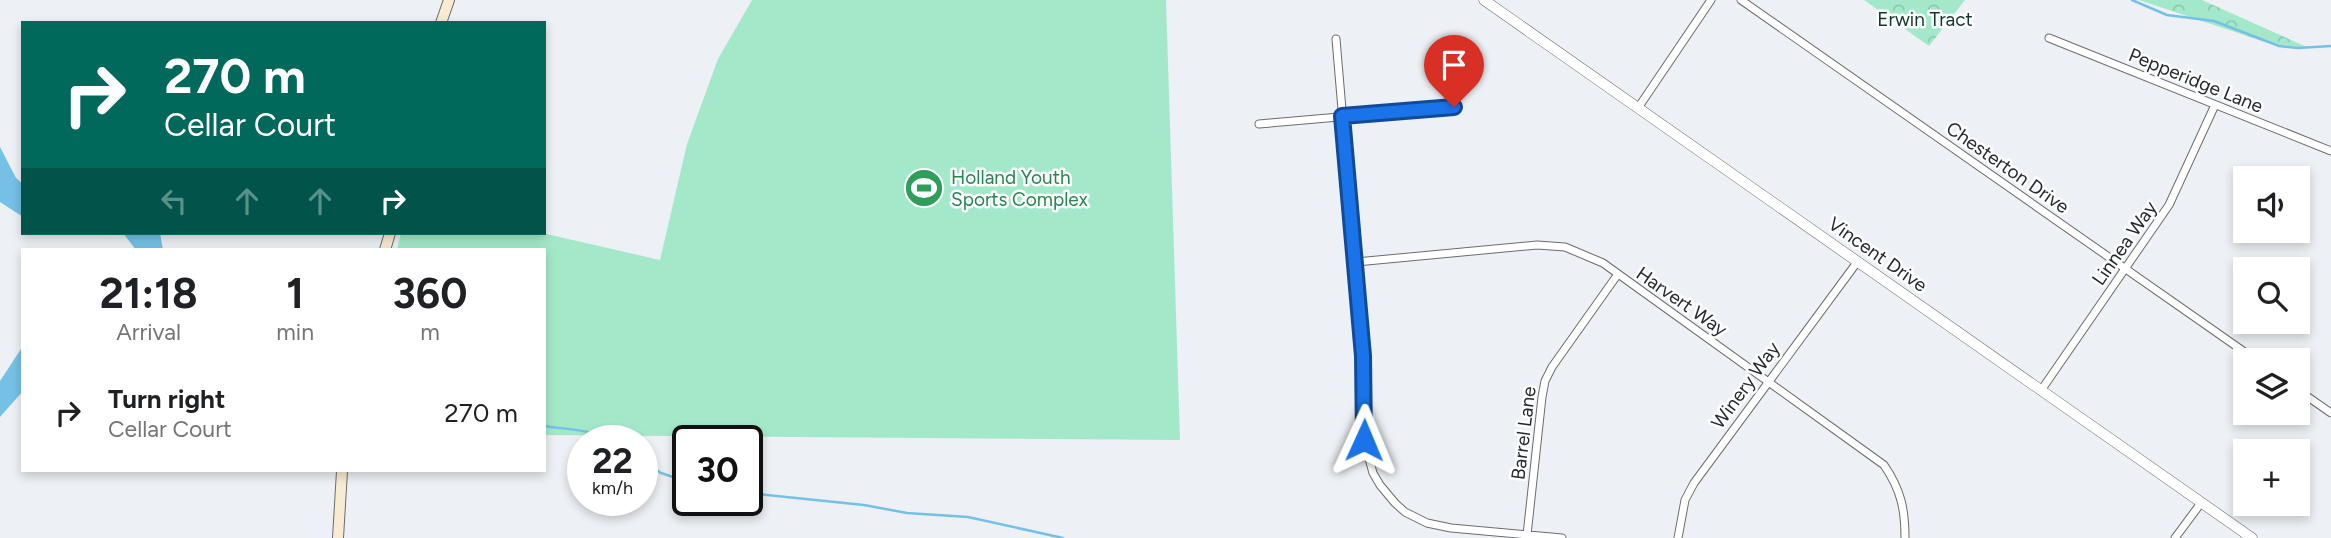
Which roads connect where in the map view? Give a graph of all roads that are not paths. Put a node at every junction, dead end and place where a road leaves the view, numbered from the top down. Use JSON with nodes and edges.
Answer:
{"nodes":[{"id":1,"x":449,"y":0,"type":"edge"},
{"id":2,"x":1485,"y":0,"type":"edge"},
{"id":3,"x":1711,"y":0,"type":"edge"},
{"id":4,"x":1741,"y":0,"type":"edge"},
{"id":5,"x":442,"y":21,"type":"edge"},
{"id":6,"x":2049,"y":38,"type":"dead end"},
{"id":7,"x":1336,"y":39,"type":"dead end"},
{"id":8,"x":2215,"y":105,"type":"junction"},
{"id":9,"x":1454,"y":107,"type":"dead end"},
{"id":10,"x":1639,"y":108,"type":"junction"},
{"id":11,"x":1342,"y":116,"type":"junction"},
{"id":12,"x":1259,"y":124,"type":"dead end"},
{"id":13,"x":2331,"y":151,"type":"edge"},
{"id":14,"x":1858,"y":261,"type":"junction"},
{"id":15,"x":1356,"y":262,"type":"junction"},
{"id":16,"x":2125,"y":268,"type":"junction"},
{"id":17,"x":1618,"y":274,"type":"junction"},
{"id":18,"x":2239,"y":348,"type":"edge"},
{"id":19,"x":1768,"y":381,"type":"junction"},
{"id":20,"x":2042,"y":389,"type":"junction"},
{"id":21,"x":2310,"y":399,"type":"edge"},
{"id":22,"x":2331,"y":414,"type":"edge"},
{"id":23,"x":342,"y":472,"type":"edge"},
{"id":24,"x":2201,"y":503,"type":"junction"},
{"id":25,"x":1527,"y":534,"type":"junction"},
{"id":26,"x":338,"y":538,"type":"edge"},
{"id":27,"x":1562,"y":538,"type":"edge"},
{"id":28,"x":1678,"y":538,"type":"edge"},
{"id":29,"x":1905,"y":538,"type":"edge"},
{"id":30,"x":2175,"y":538,"type":"edge"},
{"id":31,"x":2252,"y":538,"type":"edge"}],
"edges":[{"from":1,"to":5,"type":"main road"},
{"from":2,"to":10,"type":"street","name":"Vincent Drive"},
{"from":3,"to":10,"type":"street"},
{"from":4,"to":16,"type":"street","name":"Chesterton Drive"},
{"from":6,"to":8,"type":"street","name":"Pepperidge Lane"},
{"from":7,"to":11,"type":"street"},
{"from":8,"to":13,"type":"street","name":"Pepperidge Lane"},
{"from":8,"to":16,"type":"street","name":"Linnea Way"},
{"from":9,"to":11,"type":"street"},
{"from":10,"to":14,"type":"street","name":"Vincent Drive"},
{"from":11,"to":12,"type":"street"},
{"from":11,"to":15,"type":"street"},
{"from":14,"to":19,"type":"street","name":"Winery Way"},
{"from":14,"to":20,"type":"street","name":"Vincent Drive"},
{"from":15,"to":17,"type":"street","name":"Harvert Way"},
{"from":15,"to":25,"type":"street"},
{"from":16,"to":18,"type":"street","name":"Chesterton Drive"},
{"from":16,"to":20,"type":"street","name":"Linnea Way"},
{"from":17,"to":19,"type":"street","name":"Harvert Way"},
{"from":17,"to":25,"type":"street","name":"Barrel Lane"},
{"from":19,"to":28,"type":"street","name":"Winery Way"},
{"from":19,"to":29,"type":"street","name":"Harvert Way"},
{"from":20,"to":24,"type":"street","name":"Vincent Drive"},
{"from":21,"to":22,"type":"street"},
{"from":23,"to":26,"type":"main road"},
{"from":24,"to":30,"type":"street"},
{"from":24,"to":31,"type":"street","name":"Vincent Drive"},
{"from":25,"to":27,"type":"street"}]}
